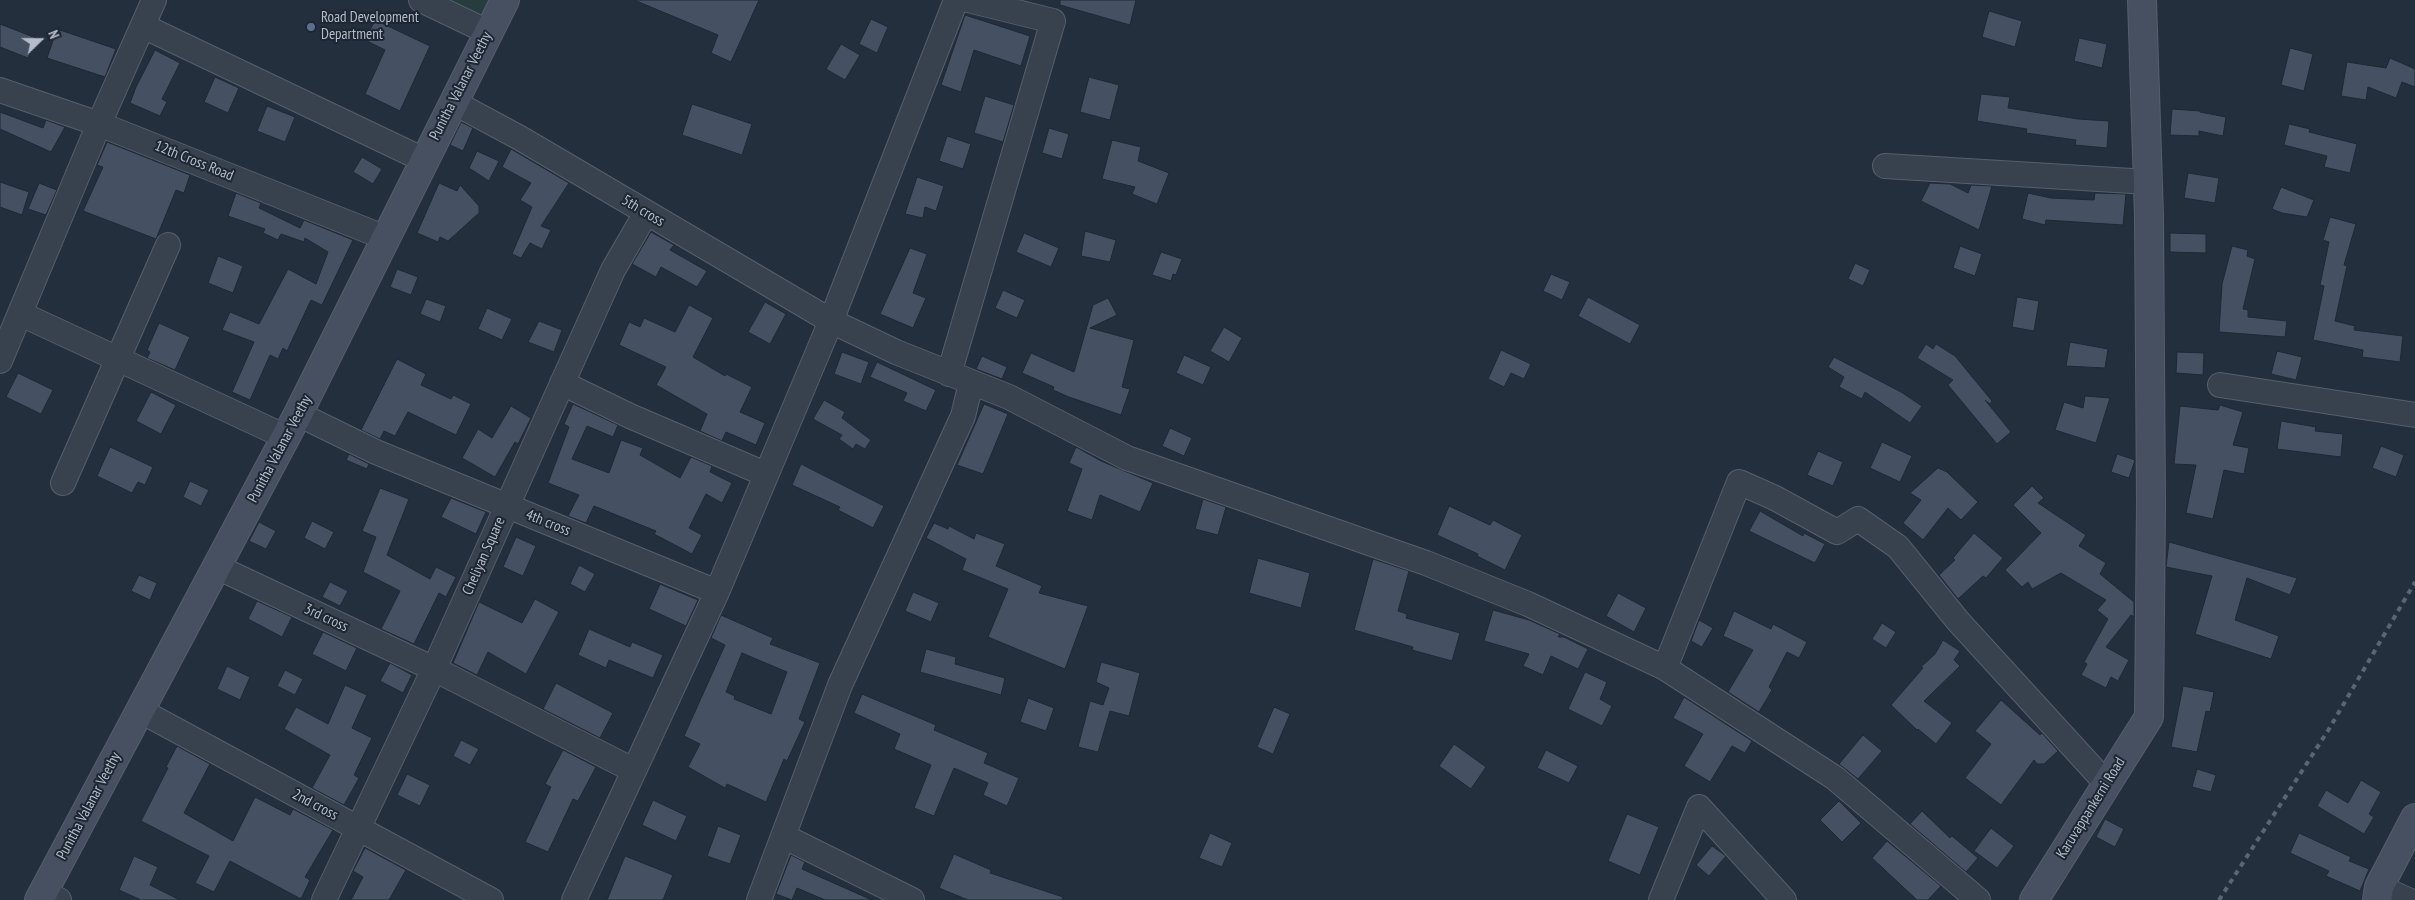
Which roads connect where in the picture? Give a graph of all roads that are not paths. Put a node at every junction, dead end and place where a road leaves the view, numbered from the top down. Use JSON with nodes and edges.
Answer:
{"nodes":[{"id":1,"x":154,"y":0,"type":"edge"},
{"id":2,"x":421,"y":0,"type":"edge"},
{"id":3,"x":505,"y":0,"type":"edge"},
{"id":4,"x":956,"y":0,"type":"edge"},
{"id":5,"x":968,"y":0,"type":"edge"},
{"id":6,"x":2142,"y":0,"type":"edge"},
{"id":7,"x":143,"y":26,"type":"junction"},
{"id":8,"x":488,"y":32,"type":"junction"},
{"id":9,"x":0,"y":90,"type":"edge"},
{"id":10,"x":453,"y":102,"type":"junction"},
{"id":11,"x":99,"y":124,"type":"junction"},
{"id":12,"x":424,"y":160,"type":"junction"},
{"id":13,"x":1884,"y":166,"type":"dead end"},
{"id":14,"x":2148,"y":182,"type":"junction"},
{"id":15,"x":646,"y":213,"type":"junction"},
{"id":16,"x":386,"y":238,"type":"junction"},
{"id":17,"x":168,"y":245,"type":"dead end"},
{"id":18,"x":21,"y":314,"type":"junction"},
{"id":19,"x":831,"y":321,"type":"junction"},
{"id":20,"x":3,"y":348,"type":"edge"},
{"id":21,"x":118,"y":359,"type":"junction"},
{"id":22,"x":960,"y":379,"type":"junction"},
{"id":23,"x":562,"y":383,"type":"junction"},
{"id":24,"x":2220,"y":386,"type":"dead end"},
{"id":25,"x":2415,"y":415,"type":"edge"},
{"id":26,"x":292,"y":426,"type":"junction"},
{"id":27,"x":765,"y":474,"type":"junction"},
{"id":28,"x":63,"y":483,"type":"dead end"},
{"id":29,"x":507,"y":506,"type":"junction"},
{"id":30,"x":217,"y":568,"type":"junction"},
{"id":31,"x":717,"y":592,"type":"junction"},
{"id":32,"x":1665,"y":668,"type":"junction"},
{"id":33,"x":434,"y":669,"type":"junction"},
{"id":34,"x":139,"y":710,"type":"junction"},
{"id":35,"x":633,"y":770,"type":"junction"},
{"id":36,"x":2106,"y":783,"type":"junction"},
{"id":37,"x":2415,"y":818,"type":"edge"},
{"id":38,"x":359,"y":828,"type":"junction"},
{"id":39,"x":783,"y":836,"type":"junction"},
{"id":40,"x":2378,"y":893,"type":"edge"},
{"id":41,"x":47,"y":897,"type":"edge"},
{"id":42,"x":324,"y":900,"type":"edge"},
{"id":43,"x":491,"y":900,"type":"edge"},
{"id":44,"x":574,"y":900,"type":"edge"},
{"id":45,"x":759,"y":900,"type":"edge"},
{"id":46,"x":912,"y":900,"type":"edge"},
{"id":47,"x":1661,"y":900,"type":"edge"},
{"id":48,"x":1784,"y":900,"type":"edge"},
{"id":49,"x":1978,"y":900,"type":"edge"},
{"id":50,"x":2034,"y":900,"type":"edge"},
{"id":51,"x":2408,"y":900,"type":"edge"}],
"edges":[{"from":1,"to":7,"type":"street"},
{"from":2,"to":8,"type":"street"},
{"from":3,"to":8,"type":"street","name":"Punitha Valanar Veethy"},
{"from":4,"to":19,"type":"street"},
{"from":5,"to":22,"type":"street"},
{"from":6,"to":14,"type":"street"},
{"from":7,"to":11,"type":"street"},
{"from":7,"to":12,"type":"street"},
{"from":8,"to":10,"type":"street","name":"Punitha Valanar Veethy"},
{"from":9,"to":11,"type":"street","name":"12th Cross Road"},
{"from":10,"to":12,"type":"street","name":"Punitha Valanar Veethy"},
{"from":10,"to":15,"type":"street","name":"5th cross"},
{"from":11,"to":16,"type":"street","name":"12th Cross Road"},
{"from":11,"to":18,"type":"street"},
{"from":12,"to":16,"type":"street","name":"Punitha Valanar Veethy"},
{"from":13,"to":14,"type":"street"},
{"from":14,"to":36,"type":"street","name":"Karuvappankerni Road"},
{"from":15,"to":19,"type":"street","name":"5th cross"},
{"from":15,"to":23,"type":"street","name":"Cheliyan Square"},
{"from":16,"to":26,"type":"street","name":"Punitha Valanar Veethy"},
{"from":17,"to":21,"type":"street"},
{"from":18,"to":20,"type":"street"},
{"from":18,"to":21,"type":"street","name":"4th cross"},
{"from":19,"to":22,"type":"street","name":"5th cross"},
{"from":19,"to":27,"type":"street"},
{"from":21,"to":26,"type":"street","name":"4th cross"},
{"from":21,"to":28,"type":"street"},
{"from":22,"to":32,"type":"street","name":"5th cross"},
{"from":22,"to":39,"type":"street"},
{"from":23,"to":27,"type":"street"},
{"from":23,"to":29,"type":"street","name":"Cheliyan Square"},
{"from":24,"to":25,"type":"street"},
{"from":26,"to":29,"type":"street","name":"4th cross"},
{"from":26,"to":30,"type":"street","name":"Punitha Valanar Veethy"},
{"from":27,"to":31,"type":"street"},
{"from":29,"to":31,"type":"street","name":"4th cross"},
{"from":29,"to":33,"type":"street","name":"Cheliyan Square"},
{"from":30,"to":33,"type":"street","name":"3rd cross"},
{"from":30,"to":34,"type":"street","name":"Punitha Valanar Veethy"},
{"from":31,"to":35,"type":"street"},
{"from":32,"to":36,"type":"street"},
{"from":32,"to":49,"type":"street","name":"5th cross"},
{"from":33,"to":35,"type":"street","name":"3rd cross"},
{"from":33,"to":38,"type":"street","name":"Cheliyan Square"},
{"from":34,"to":38,"type":"street","name":"2nd cross"},
{"from":34,"to":41,"type":"street","name":"Punitha Valanar Veethy"},
{"from":35,"to":44,"type":"street"},
{"from":36,"to":50,"type":"street","name":"Karuvappankerni Road"},
{"from":37,"to":40,"type":"street"},
{"from":38,"to":42,"type":"street","name":"Cheliyan Square"},
{"from":38,"to":43,"type":"street","name":"2nd cross"},
{"from":39,"to":45,"type":"street"},
{"from":39,"to":46,"type":"street"},
{"from":40,"to":51,"type":"street"},
{"from":47,"to":48,"type":"street"}]}
